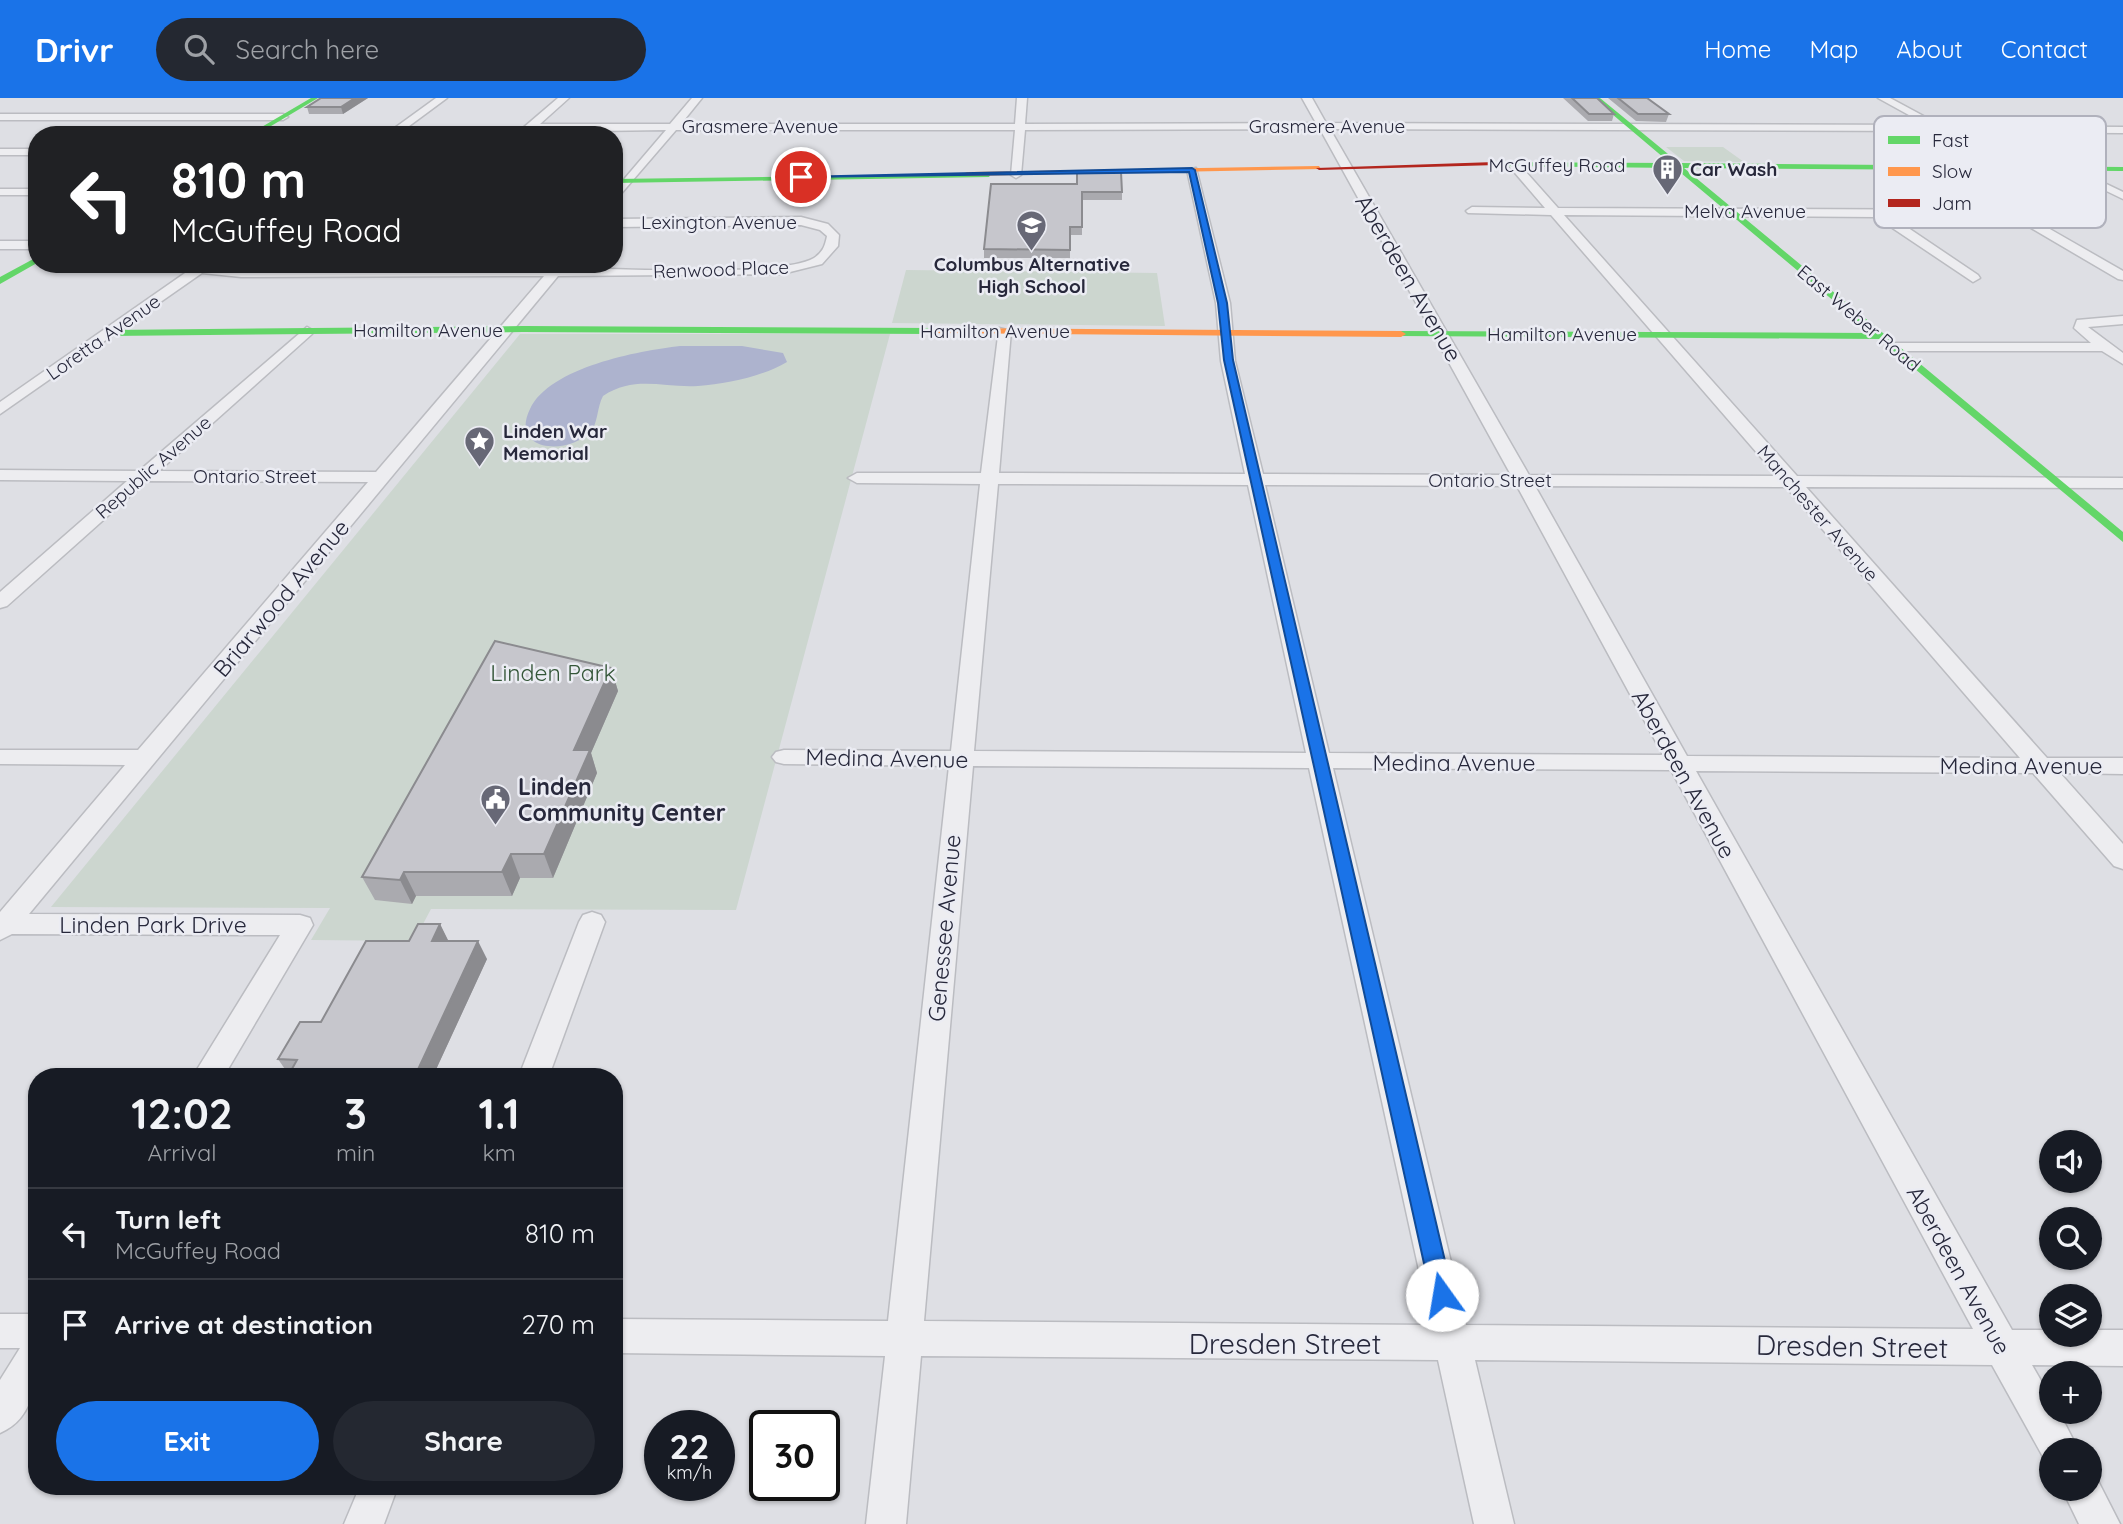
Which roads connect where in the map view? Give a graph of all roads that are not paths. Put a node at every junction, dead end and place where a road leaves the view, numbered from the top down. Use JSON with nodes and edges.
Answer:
{"nodes":[{"id":1,"x":315,"y":98,"type":"edge"},
{"id":2,"x":442,"y":98,"type":"edge"},
{"id":3,"x":564,"y":98,"type":"edge"},
{"id":4,"x":697,"y":98,"type":"edge"},
{"id":5,"x":1023,"y":98,"type":"edge"},
{"id":6,"x":1307,"y":98,"type":"edge"},
{"id":7,"x":1596,"y":98,"type":"edge"},
{"id":8,"x":1883,"y":98,"type":"edge"},
{"id":9,"x":1916,"y":116,"type":"edge"},
{"id":10,"x":0,"y":117,"type":"edge"},
{"id":11,"x":283,"y":117,"type":"junction"},
{"id":12,"x":267,"y":126,"type":"edge"},
{"id":13,"x":403,"y":126,"type":"edge"},
{"id":14,"x":532,"y":126,"type":"edge"},
{"id":15,"x":623,"y":126,"type":"edge"},
{"id":16,"x":673,"y":126,"type":"junction"},
{"id":17,"x":1020,"y":126,"type":"junction"},
{"id":18,"x":1322,"y":126,"type":"junction"},
{"id":19,"x":1629,"y":126,"type":"junction"},
{"id":20,"x":1874,"y":128,"type":"edge"},
{"id":21,"x":0,"y":152,"type":"edge"},
{"id":22,"x":28,"y":152,"type":"edge"},
{"id":23,"x":1513,"y":164,"type":"junction"},
{"id":24,"x":1676,"y":165,"type":"junction"},
{"id":25,"x":1346,"y":167,"type":"junction"},
{"id":26,"x":1874,"y":167,"type":"edge"},
{"id":27,"x":1192,"y":170,"type":"junction"},
{"id":28,"x":1016,"y":173,"type":"junction"},
{"id":29,"x":623,"y":180,"type":"edge"},
{"id":30,"x":623,"y":181,"type":"edge"},
{"id":31,"x":2106,"y":188,"type":"edge"},
{"id":32,"x":0,"y":192,"type":"edge"},
{"id":33,"x":28,"y":192,"type":"edge"},
{"id":34,"x":2123,"y":196,"type":"edge"},
{"id":35,"x":1553,"y":210,"type":"junction"},
{"id":36,"x":1472,"y":211,"type":"dead end"},
{"id":37,"x":1731,"y":211,"type":"junction"},
{"id":38,"x":1874,"y":212,"type":"edge"},
{"id":39,"x":623,"y":223,"type":"edge"},
{"id":40,"x":824,"y":226,"type":"joint"},
{"id":41,"x":1900,"y":228,"type":"edge"},
{"id":42,"x":2041,"y":228,"type":"edge"},
{"id":43,"x":0,"y":245,"type":"edge"},
{"id":44,"x":28,"y":245,"type":"edge"},
{"id":45,"x":28,"y":264,"type":"edge"},
{"id":46,"x":623,"y":269,"type":"edge"},
{"id":47,"x":195,"y":273,"type":"edge"},
{"id":48,"x":554,"y":273,"type":"edge"},
{"id":49,"x":2123,"y":276,"type":"edge"},
{"id":50,"x":1973,"y":278,"type":"dead end"},
{"id":51,"x":0,"y":281,"type":"edge"},
{"id":52,"x":2123,"y":320,"type":"edge"},
{"id":53,"x":509,"y":329,"type":"junction"},
{"id":54,"x":307,"y":331,"type":"junction"},
{"id":55,"x":1004,"y":331,"type":"junction"},
{"id":56,"x":1224,"y":332,"type":"junction"},
{"id":57,"x":110,"y":333,"type":"junction"},
{"id":58,"x":1441,"y":334,"type":"junction"},
{"id":59,"x":1661,"y":335,"type":"junction"},
{"id":60,"x":1881,"y":336,"type":"junction"},
{"id":61,"x":1894,"y":347,"type":"junction"},
{"id":62,"x":2103,"y":347,"type":"junction"},
{"id":63,"x":2123,"y":360,"type":"edge"},
{"id":64,"x":0,"y":409,"type":"edge"},
{"id":65,"x":0,"y":475,"type":"edge"},
{"id":66,"x":144,"y":475,"type":"junction"},
{"id":67,"x":383,"y":477,"type":"junction"},
{"id":68,"x":857,"y":478,"type":"dead end"},
{"id":69,"x":990,"y":478,"type":"junction"},
{"id":70,"x":1255,"y":479,"type":"junction"},
{"id":71,"x":1522,"y":480,"type":"junction"},
{"id":72,"x":1791,"y":482,"type":"junction"},
{"id":73,"x":2056,"y":483,"type":"junction"},
{"id":74,"x":2123,"y":483,"type":"edge"},
{"id":75,"x":2123,"y":538,"type":"edge"},
{"id":76,"x":0,"y":602,"type":"edge"},
{"id":77,"x":0,"y":757,"type":"edge"},
{"id":78,"x":785,"y":757,"type":"dead end"},
{"id":79,"x":146,"y":758,"type":"junction"},
{"id":80,"x":961,"y":759,"type":"junction"},
{"id":81,"x":1321,"y":762,"type":"junction"},
{"id":82,"x":1679,"y":764,"type":"junction"},
{"id":83,"x":2041,"y":766,"type":"junction"},
{"id":84,"x":2123,"y":766,"type":"edge"},
{"id":85,"x":2123,"y":860,"type":"edge"},
{"id":86,"x":592,"y":922,"type":"dead end"},
{"id":87,"x":3,"y":927,"type":"edge"},
{"id":88,"x":213,"y":1068,"type":"edge"},
{"id":89,"x":537,"y":1068,"type":"edge"},
{"id":90,"x":0,"y":1331,"type":"edge"},
{"id":91,"x":28,"y":1331,"type":"edge"},
{"id":92,"x":623,"y":1336,"type":"edge"},
{"id":93,"x":902,"y":1338,"type":"junction"},
{"id":94,"x":1453,"y":1342,"type":"junction"},
{"id":95,"x":2002,"y":1347,"type":"junction"},
{"id":96,"x":2123,"y":1348,"type":"edge"},
{"id":97,"x":28,"y":1369,"type":"edge"},
{"id":98,"x":0,"y":1414,"type":"edge"},
{"id":99,"x":2053,"y":1438,"type":"edge"},
{"id":100,"x":375,"y":1495,"type":"edge"},
{"id":101,"x":2088,"y":1501,"type":"edge"},
{"id":102,"x":364,"y":1524,"type":"edge"},
{"id":103,"x":886,"y":1524,"type":"edge"},
{"id":104,"x":1494,"y":1524,"type":"edge"},
{"id":105,"x":2100,"y":1524,"type":"edge"}],
"edges":[{"from":1,"to":11,"type":"street"},
{"from":2,"to":13,"type":"street"},
{"from":3,"to":14,"type":"street"},
{"from":4,"to":16,"type":"street"},
{"from":5,"to":17,"type":"street"},
{"from":6,"to":18,"type":"street","name":"Aberdeen Avenue"},
{"from":7,"to":19,"type":"street","name":"East Weber Road"},
{"from":8,"to":9,"type":"street"},
{"from":10,"to":11,"type":"street"},
{"from":11,"to":12,"type":"street"},
{"from":15,"to":16,"type":"street","name":"Grasmere Avenue"},
{"from":16,"to":17,"type":"street","name":"Grasmere Avenue"},
{"from":16,"to":29,"type":"street"},
{"from":17,"to":18,"type":"street","name":"Grasmere Avenue"},
{"from":17,"to":28,"type":"street"},
{"from":18,"to":19,"type":"street","name":"Grasmere Avenue"},
{"from":18,"to":25,"type":"street","name":"Aberdeen Avenue"},
{"from":19,"to":20,"type":"street","name":"Grasmere Avenue"},
{"from":19,"to":24,"type":"street","name":"East Weber Road"},
{"from":21,"to":22,"type":"street"},
{"from":23,"to":24,"type":"street","name":"McGuffey Road"},
{"from":23,"to":25,"type":"street","name":"McGuffey Road"},
{"from":23,"to":35,"type":"street","name":"Manchester Avenue"},
{"from":24,"to":26,"type":"street","name":"McGuffey Road"},
{"from":24,"to":37,"type":"street","name":"East Weber Road"},
{"from":25,"to":27,"type":"street","name":"McGuffey Road"},
{"from":25,"to":58,"type":"street","name":"Aberdeen Avenue"},
{"from":27,"to":28,"type":"street","name":"McGuffey Road"},
{"from":27,"to":56,"type":"street"},
{"from":28,"to":30,"type":"street","name":"McGuffey Road"},
{"from":31,"to":34,"type":"street"},
{"from":32,"to":33,"type":"street"},
{"from":35,"to":36,"type":"street","name":"Melva Avenue"},
{"from":35,"to":37,"type":"street","name":"Melva Avenue"},
{"from":35,"to":59,"type":"street","name":"Manchester Avenue"},
{"from":37,"to":38,"type":"street","name":"Melva Avenue"},
{"from":37,"to":60,"type":"street","name":"East Weber Road"},
{"from":39,"to":40,"type":"street","name":"Lexington Avenue"},
{"from":40,"to":46,"type":"street","name":"Renwood Place"},
{"from":41,"to":50,"type":"street"},
{"from":42,"to":49,"type":"street"},
{"from":43,"to":44,"type":"street"},
{"from":45,"to":51,"type":"street"},
{"from":47,"to":57,"type":"street","name":"Loretta Avenue"},
{"from":48,"to":53,"type":"street","name":"Briarwood Avenue"},
{"from":52,"to":62,"type":"street"},
{"from":53,"to":54,"type":"street","name":"Hamilton Avenue"},
{"from":53,"to":55,"type":"street","name":"Hamilton Avenue"},
{"from":53,"to":67,"type":"street","name":"Briarwood Avenue"},
{"from":54,"to":57,"type":"street","name":"Hamilton Avenue"},
{"from":54,"to":66,"type":"street","name":"Republic Avenue"},
{"from":55,"to":56,"type":"street","name":"Hamilton Avenue"},
{"from":55,"to":69,"type":"street","name":"Genessee Avenue"},
{"from":56,"to":58,"type":"street","name":"Hamilton Avenue"},
{"from":56,"to":70,"type":"street"},
{"from":57,"to":64,"type":"street","name":"Loretta Avenue"},
{"from":58,"to":59,"type":"street","name":"Hamilton Avenue"},
{"from":58,"to":71,"type":"street","name":"Aberdeen Avenue"},
{"from":59,"to":60,"type":"street","name":"Hamilton Avenue"},
{"from":59,"to":72,"type":"street","name":"Manchester Avenue"},
{"from":60,"to":61,"type":"street","name":"East Weber Road"},
{"from":61,"to":62,"type":"street"},
{"from":61,"to":73,"type":"street","name":"East Weber Road"},
{"from":62,"to":63,"type":"street"},
{"from":65,"to":66,"type":"street","name":"Ontario Street"},
{"from":66,"to":67,"type":"street","name":"Ontario Street"},
{"from":66,"to":76,"type":"street","name":"Republic Avenue"},
{"from":67,"to":79,"type":"street","name":"Briarwood Avenue"},
{"from":68,"to":69,"type":"street","name":"Ontario Street"},
{"from":69,"to":70,"type":"street","name":"Ontario Street"},
{"from":69,"to":80,"type":"street","name":"Genessee Avenue"},
{"from":70,"to":71,"type":"street","name":"Ontario Street"},
{"from":70,"to":81,"type":"street"},
{"from":71,"to":72,"type":"street","name":"Ontario Street"},
{"from":71,"to":82,"type":"street","name":"Aberdeen Avenue"},
{"from":72,"to":73,"type":"street","name":"Ontario Street"},
{"from":72,"to":83,"type":"street","name":"Manchester Avenue"},
{"from":73,"to":74,"type":"street","name":"Ontario Street"},
{"from":73,"to":75,"type":"street","name":"East Weber Road"},
{"from":77,"to":79,"type":"street"},
{"from":78,"to":80,"type":"street","name":"Medina Avenue"},
{"from":79,"to":87,"type":"street","name":"Briarwood Avenue"},
{"from":80,"to":81,"type":"street","name":"Medina Avenue"},
{"from":80,"to":93,"type":"street","name":"Genessee Avenue"},
{"from":81,"to":82,"type":"street","name":"Medina Avenue"},
{"from":81,"to":94,"type":"street"},
{"from":82,"to":83,"type":"street","name":"Medina Avenue"},
{"from":82,"to":95,"type":"street","name":"Aberdeen Avenue"},
{"from":83,"to":84,"type":"street","name":"Medina Avenue"},
{"from":83,"to":85,"type":"street","name":"Manchester Avenue"},
{"from":86,"to":89,"type":"street"},
{"from":87,"to":88,"type":"street","name":"Linden Park Drive"},
{"from":90,"to":91,"type":"street"},
{"from":92,"to":93,"type":"street","name":"Dresden Street"},
{"from":93,"to":94,"type":"street","name":"Dresden Street"},
{"from":93,"to":103,"type":"street","name":"Genessee Avenue"},
{"from":94,"to":95,"type":"street","name":"Dresden Street"},
{"from":94,"to":104,"type":"street"},
{"from":95,"to":96,"type":"street","name":"Dresden Street"},
{"from":95,"to":99,"type":"street","name":"Aberdeen Avenue"},
{"from":97,"to":98,"type":"street"},
{"from":100,"to":102,"type":"street"},
{"from":101,"to":105,"type":"street"}]}
